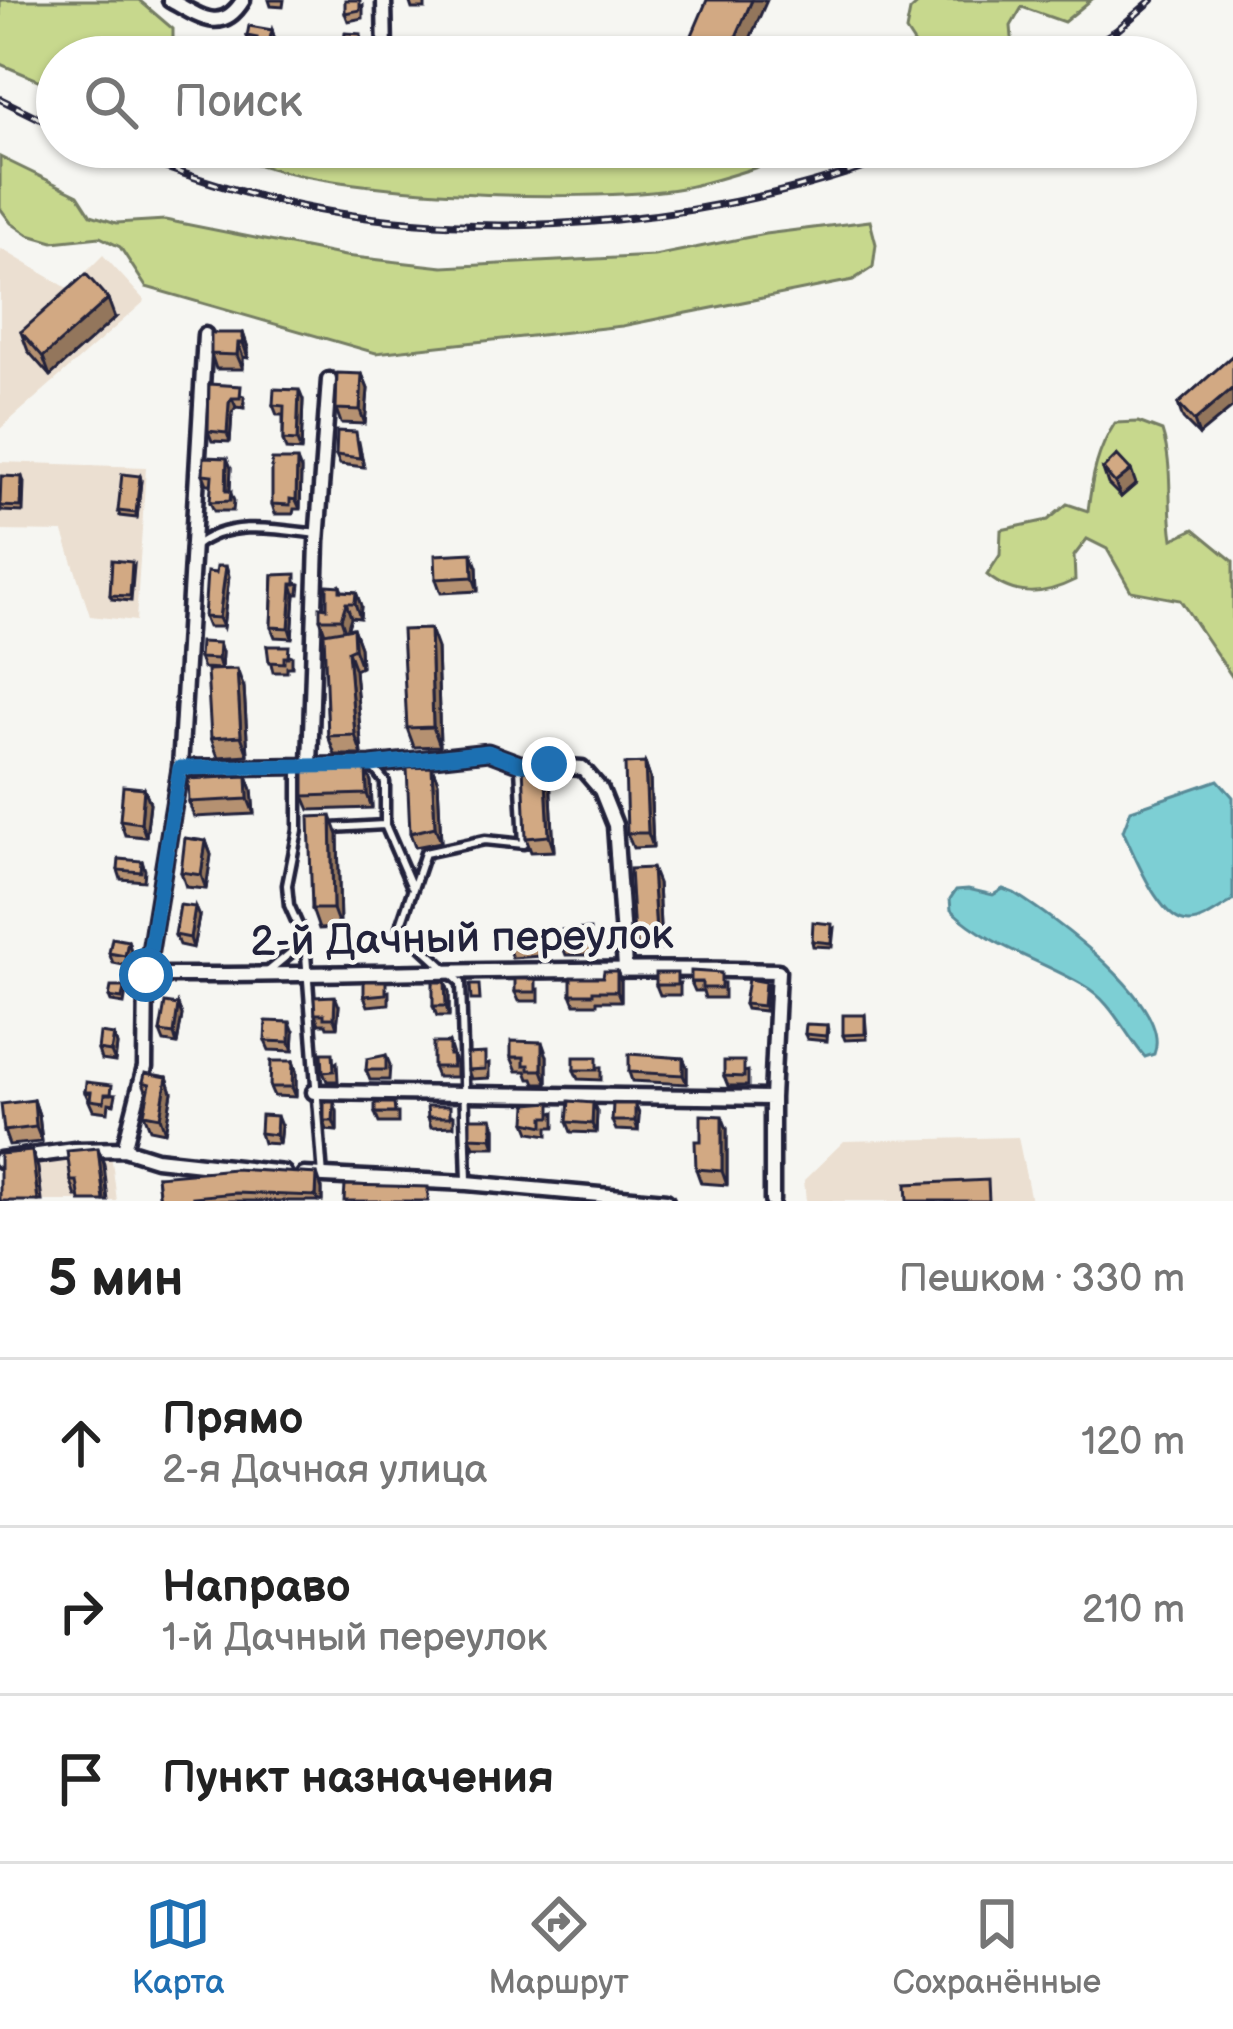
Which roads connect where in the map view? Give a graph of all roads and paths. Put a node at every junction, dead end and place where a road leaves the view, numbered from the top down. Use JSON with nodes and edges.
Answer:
{"nodes":[{"id":1,"x":170,"y":0,"type":"edge"},
{"id":2,"x":243,"y":0,"type":"edge"},
{"id":3,"x":384,"y":0,"type":"edge"},
{"id":4,"x":385,"y":36,"type":"edge"},
{"id":5,"x":205,"y":335,"type":"edge"},
{"id":6,"x":329,"y":380,"type":"dead end"},
{"id":7,"x":317,"y":533,"type":"junction"},
{"id":8,"x":193,"y":548,"type":"junction"},
{"id":9,"x":520,"y":764,"type":"junction"},
{"id":10,"x":371,"y":765,"type":"junction"},
{"id":11,"x":304,"y":766,"type":"junction"},
{"id":12,"x":180,"y":768,"type":"junction"},
{"id":13,"x":385,"y":825,"type":"junction"},
{"id":14,"x":320,"y":829,"type":"edge"},
{"id":15,"x":411,"y":885,"type":"junction"},
{"id":16,"x":305,"y":940,"type":"junction"},
{"id":17,"x":625,"y":968,"type":"junction"},
{"id":18,"x":146,"y":975,"type":"junction"},
{"id":19,"x":263,"y":976,"type":"junction"},
{"id":20,"x":307,"y":976,"type":"junction"},
{"id":21,"x":456,"y":976,"type":"junction"},
{"id":22,"x":314,"y":1092,"type":"junction"},
{"id":23,"x":464,"y":1092,"type":"junction"},
{"id":24,"x":772,"y":1098,"type":"junction"},
{"id":25,"x":124,"y":1149,"type":"junction"},
{"id":26,"x":0,"y":1160,"type":"edge"},
{"id":27,"x":322,"y":1177,"type":"junction"},
{"id":28,"x":467,"y":1183,"type":"junction"},
{"id":29,"x":666,"y":1201,"type":"edge"},
{"id":30,"x":772,"y":1201,"type":"edge"}],
"edges":[{"from":1,"to":2,"type":"street"},
{"from":3,"to":4,"type":"street"},
{"from":5,"to":8,"type":"street"},
{"from":6,"to":7,"type":"street"},
{"from":7,"to":8,"type":"lane"},
{"from":7,"to":11,"type":"street"},
{"from":8,"to":12,"type":"street"},
{"from":9,"to":10,"type":"street"},
{"from":9,"to":15,"type":"lane"},
{"from":9,"to":17,"type":"street"},
{"from":10,"to":11,"type":"street"},
{"from":10,"to":13,"type":"lane"},
{"from":11,"to":12,"type":"street"},
{"from":11,"to":16,"type":"lane"},
{"from":12,"to":18,"type":"street"},
{"from":13,"to":14,"type":"lane"},
{"from":13,"to":15,"type":"lane"},
{"from":15,"to":21,"type":"lane"},
{"from":16,"to":19,"type":"lane"},
{"from":16,"to":20,"type":"lane"},
{"from":17,"to":21,"type":"street","name":"2-й Дачный переулок"},
{"from":17,"to":24,"type":"street","name":"2-й Дачный переулок"},
{"from":18,"to":19,"type":"street","name":"2-й Дачный переулок"},
{"from":18,"to":25,"type":"street"},
{"from":19,"to":20,"type":"street","name":"2-й Дачный переулок"},
{"from":20,"to":21,"type":"street","name":"2-й Дачный переулок"},
{"from":20,"to":22,"type":"lane"},
{"from":21,"to":23,"type":"lane"},
{"from":22,"to":23,"type":"street"},
{"from":22,"to":27,"type":"lane"},
{"from":23,"to":24,"type":"street"},
{"from":23,"to":28,"type":"lane"},
{"from":24,"to":30,"type":"street"},
{"from":25,"to":26,"type":"street"},
{"from":25,"to":27,"type":"street"},
{"from":27,"to":28,"type":"street"},
{"from":28,"to":29,"type":"street"}]}
